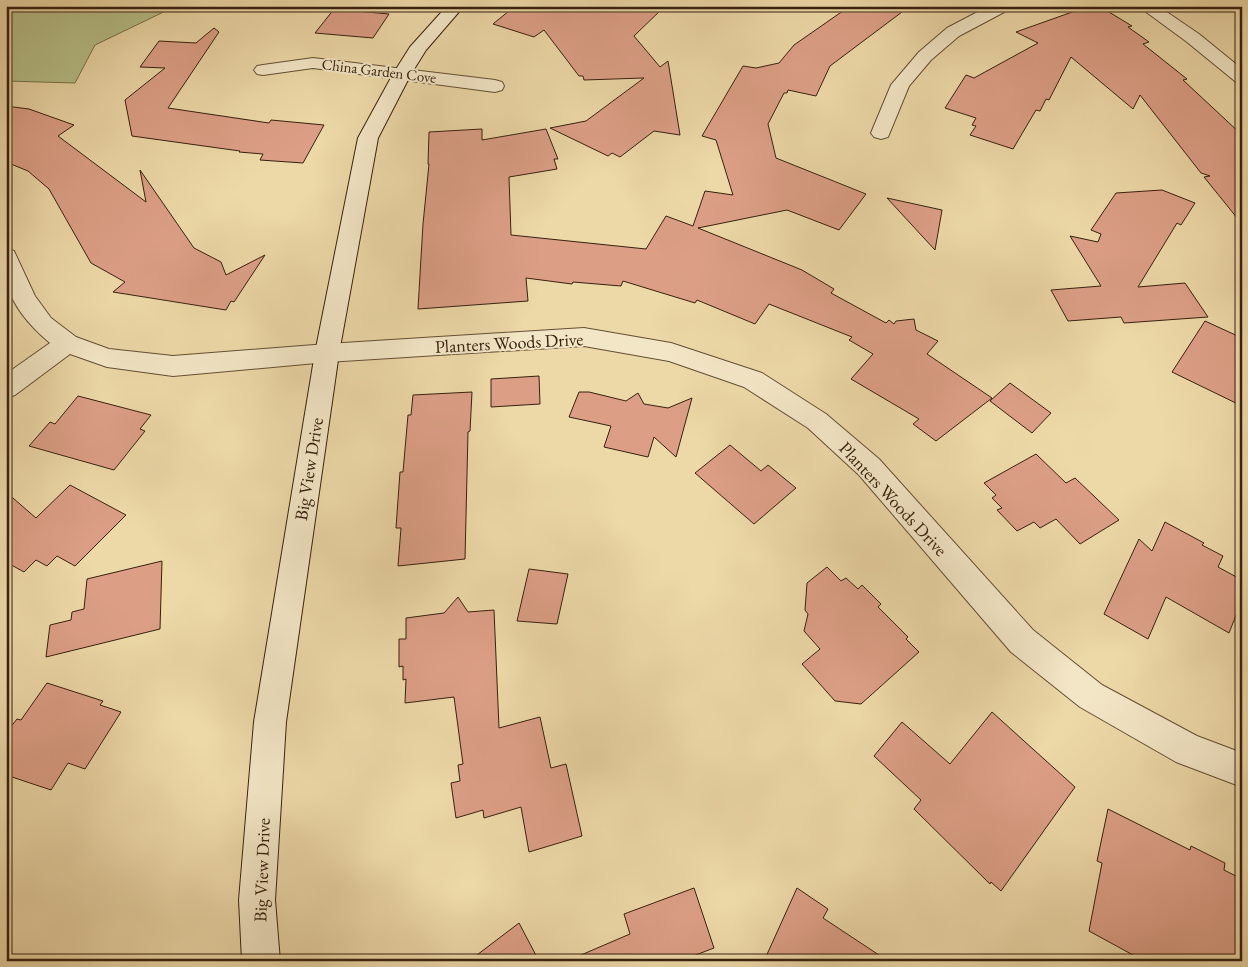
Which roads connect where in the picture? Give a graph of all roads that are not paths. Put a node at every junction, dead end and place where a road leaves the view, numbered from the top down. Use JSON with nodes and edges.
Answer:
{"nodes":[{"id":1,"x":456,"y":6,"type":"edge"},
{"id":2,"x":1002,"y":6,"type":"edge"},
{"id":3,"x":1146,"y":6,"type":"edge"},
{"id":4,"x":263,"y":70,"type":"dead end"},
{"id":5,"x":402,"y":74,"type":"junction"},
{"id":6,"x":1242,"y":78,"type":"edge"},
{"id":7,"x":494,"y":86,"type":"dead end"},
{"id":8,"x":881,"y":133,"type":"dead end"},
{"id":9,"x":6,"y":256,"type":"edge"},
{"id":10,"x":67,"y":343,"type":"junction"},
{"id":11,"x":327,"y":353,"type":"junction"},
{"id":12,"x":6,"y":388,"type":"edge"},
{"id":13,"x":1242,"y":770,"type":"edge"},
{"id":14,"x":261,"y":961,"type":"edge"}],
"edges":[{"from":1,"to":5,"type":"street","name":"Big View Drive"},
{"from":2,"to":8,"type":"street"},
{"from":3,"to":6,"type":"street"},
{"from":4,"to":5,"type":"street","name":"China Garden Cove"},
{"from":5,"to":7,"type":"street","name":"China Garden Cove"},
{"from":5,"to":11,"type":"street","name":"Big View Drive"},
{"from":9,"to":10,"type":"street","name":"Planters Woods Drive"},
{"from":10,"to":11,"type":"street","name":"Planters Woods Drive"},
{"from":10,"to":12,"type":"street"},
{"from":11,"to":13,"type":"street","name":"Planters Woods Drive"},
{"from":11,"to":14,"type":"street","name":"Big View Drive"}]}
